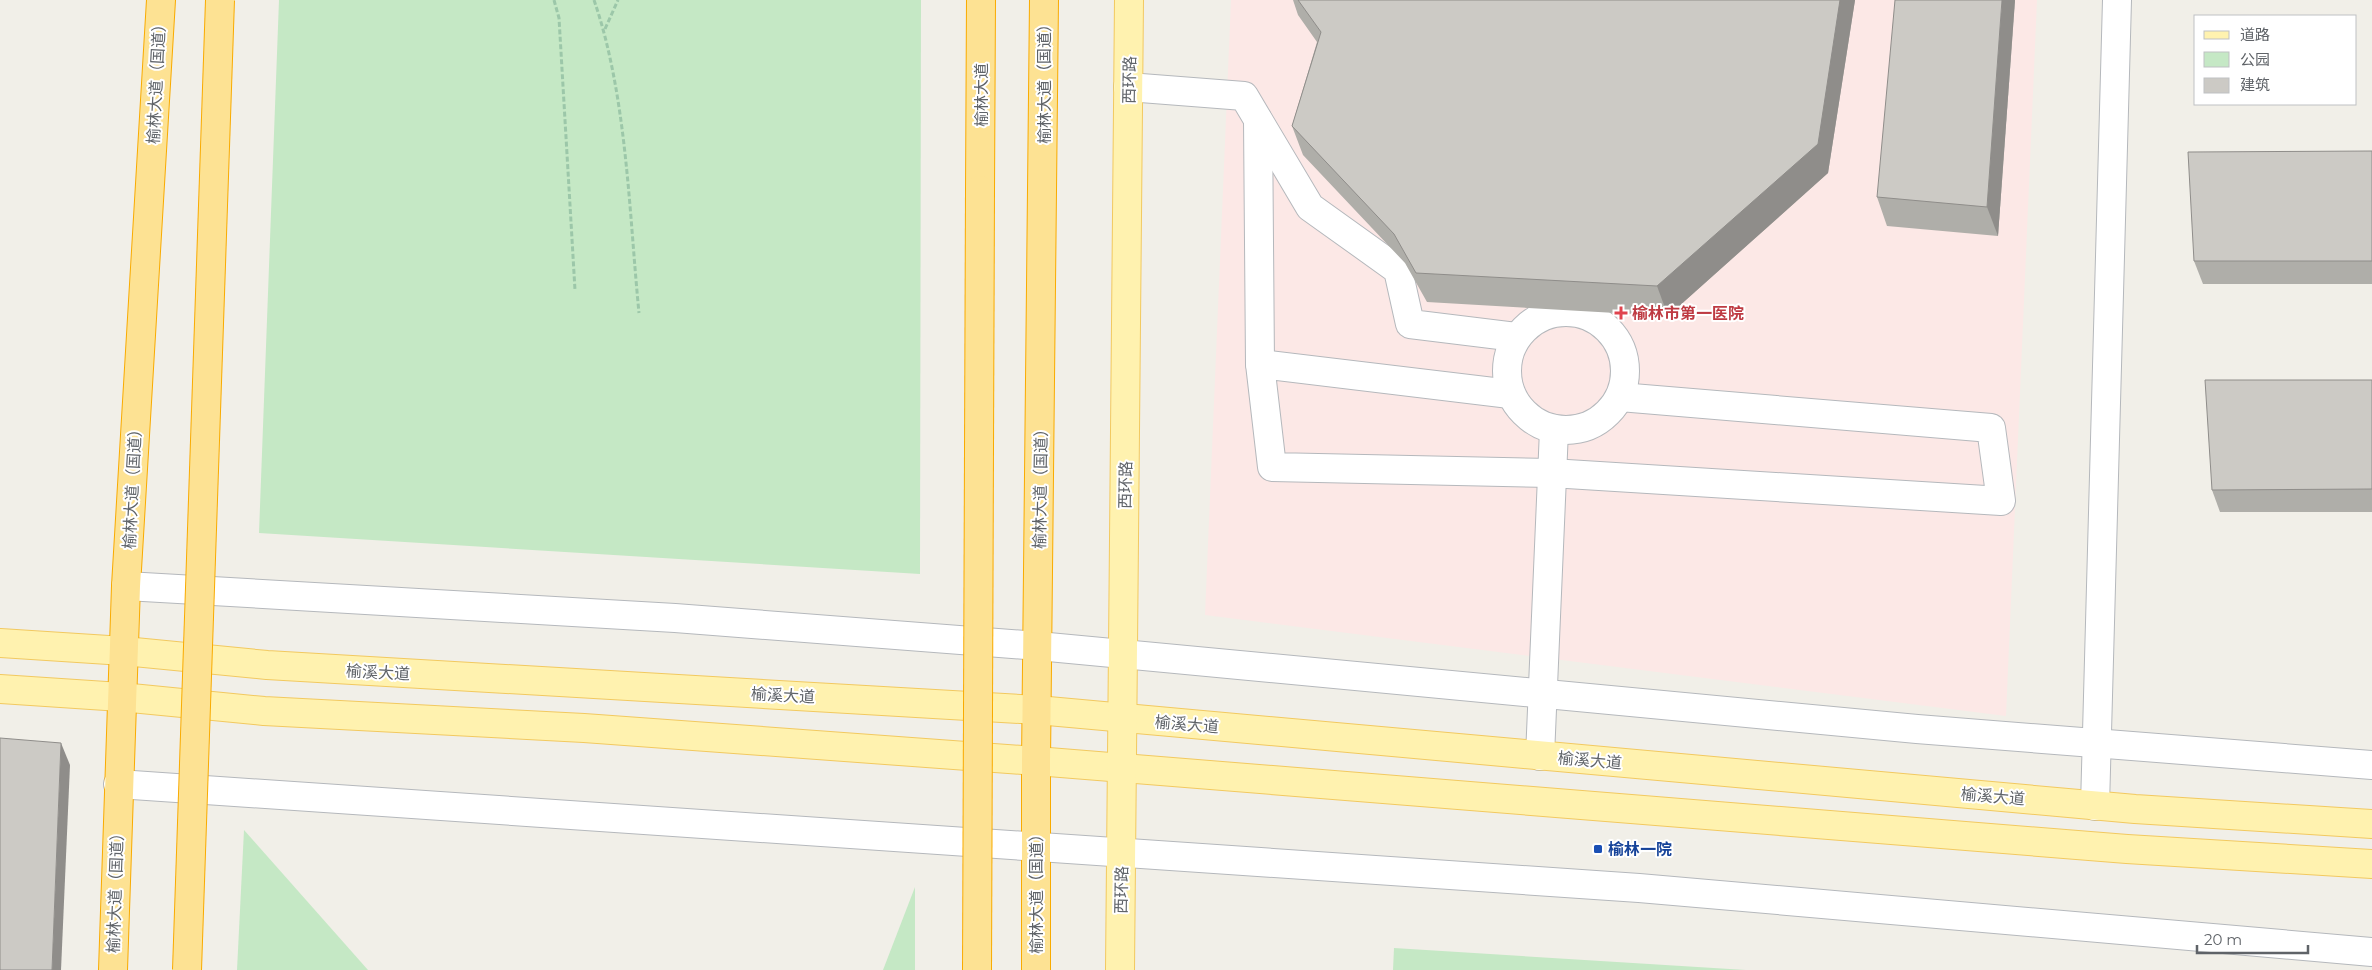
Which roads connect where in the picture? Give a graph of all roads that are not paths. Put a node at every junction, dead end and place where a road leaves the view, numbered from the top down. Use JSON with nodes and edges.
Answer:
{"nodes":[{"id":1,"x":160,"y":0,"type":"edge"},
{"id":2,"x":220,"y":0,"type":"edge"},
{"id":3,"x":981,"y":0,"type":"edge"},
{"id":4,"x":1044,"y":0,"type":"edge"},
{"id":5,"x":1130,"y":0,"type":"edge"},
{"id":6,"x":2117,"y":0,"type":"edge"},
{"id":7,"x":1128,"y":88,"type":"junction"},
{"id":8,"x":1258,"y":118,"type":"junction"},
{"id":9,"x":1516,"y":337,"type":"junction"},
{"id":10,"x":1260,"y":364,"type":"junction"},
{"id":11,"x":1510,"y":394,"type":"junction"},
{"id":12,"x":1620,"y":397,"type":"junction"},
{"id":13,"x":1554,"y":430,"type":"junction"},
{"id":14,"x":1551,"y":473,"type":"junction"},
{"id":15,"x":126,"y":586,"type":"junction"},
{"id":16,"x":0,"y":644,"type":"edge"},
{"id":17,"x":1038,"y":646,"type":"junction"},
{"id":18,"x":124,"y":651,"type":"junction"},
{"id":19,"x":1123,"y":652,"type":"junction"},
{"id":20,"x":0,"y":689,"type":"edge"},
{"id":21,"x":1543,"y":694,"type":"junction"},
{"id":22,"x":122,"y":697,"type":"junction"},
{"id":23,"x":1037,"y":710,"type":"junction"},
{"id":24,"x":1123,"y":718,"type":"junction"},
{"id":25,"x":2097,"y":744,"type":"junction"},
{"id":26,"x":1540,"y":756,"type":"junction"},
{"id":27,"x":1036,"y":761,"type":"junction"},
{"id":28,"x":2372,"y":765,"type":"edge"},
{"id":29,"x":1122,"y":768,"type":"junction"},
{"id":30,"x":118,"y":784,"type":"junction"},
{"id":31,"x":2095,"y":806,"type":"junction"},
{"id":32,"x":2372,"y":824,"type":"edge"},
{"id":33,"x":1036,"y":847,"type":"junction"},
{"id":34,"x":1121,"y":852,"type":"junction"},
{"id":35,"x":2372,"y":864,"type":"edge"},
{"id":36,"x":2372,"y":952,"type":"edge"},
{"id":37,"x":113,"y":970,"type":"edge"},
{"id":38,"x":187,"y":970,"type":"edge"},
{"id":39,"x":977,"y":970,"type":"edge"},
{"id":40,"x":1036,"y":970,"type":"edge"},
{"id":41,"x":1120,"y":970,"type":"edge"}],
"edges":[{"from":1,"to":15,"type":"highway","name":"榆林大道（国道）"},
{"from":2,"to":38,"type":"highway","bridge":true},
{"from":3,"to":39,"type":"highway","name":"榆林大道","bridge":true},
{"from":4,"to":17,"type":"highway","name":"榆林大道（国道）"},
{"from":5,"to":7,"type":"main road","name":"西环路"},
{"from":6,"to":25,"type":"street"},
{"from":7,"to":8,"type":"street"},
{"from":7,"to":19,"type":"main road","name":"西环路"},
{"from":8,"to":9,"type":"street"},
{"from":8,"to":10,"type":"street"},
{"from":9,"to":11,"type":"street"},
{"from":9,"to":12,"type":"street"},
{"from":10,"to":11,"type":"street"},
{"from":10,"to":14,"type":"street"},
{"from":11,"to":13,"type":"street"},
{"from":12,"to":13,"type":"street"},
{"from":12,"to":14,"type":"street"},
{"from":13,"to":14,"type":"street"},
{"from":14,"to":21,"type":"street"},
{"from":15,"to":17,"type":"street"},
{"from":15,"to":18,"type":"highway","name":"榆林大道（国道）"},
{"from":16,"to":18,"type":"main road","name":"榆溪大道"},
{"from":17,"to":19,"type":"street"},
{"from":17,"to":23,"type":"highway","name":"榆林大道（国道）"},
{"from":18,"to":22,"type":"highway","name":"榆林大道（国道）"},
{"from":18,"to":23,"type":"main road","name":"榆溪大道"},
{"from":19,"to":21,"type":"street"},
{"from":19,"to":24,"type":"main road","name":"西环路"},
{"from":20,"to":22,"type":"main road"},
{"from":21,"to":25,"type":"street"},
{"from":21,"to":26,"type":"street"},
{"from":22,"to":27,"type":"main road"},
{"from":22,"to":30,"type":"highway","name":"榆林大道（国道）"},
{"from":23,"to":24,"type":"main road","name":"榆溪大道"},
{"from":23,"to":27,"type":"highway","name":"榆林大道（国道）"},
{"from":24,"to":26,"type":"main road","name":"榆溪大道"},
{"from":24,"to":29,"type":"main road","name":"西环路"},
{"from":25,"to":28,"type":"street"},
{"from":25,"to":31,"type":"street"},
{"from":26,"to":31,"type":"main road","name":"榆溪大道"},
{"from":27,"to":29,"type":"main road"},
{"from":27,"to":33,"type":"highway","name":"榆林大道（国道）"},
{"from":29,"to":34,"type":"main road","name":"西环路"},
{"from":29,"to":35,"type":"main road"},
{"from":30,"to":33,"type":"street"},
{"from":30,"to":37,"type":"highway","name":"榆林大道（国道）"},
{"from":31,"to":32,"type":"main road","name":"榆溪大道"},
{"from":33,"to":34,"type":"street"},
{"from":33,"to":40,"type":"highway","name":"榆林大道（国道）"},
{"from":34,"to":36,"type":"street"},
{"from":34,"to":41,"type":"main road","name":"西环路"}]}
